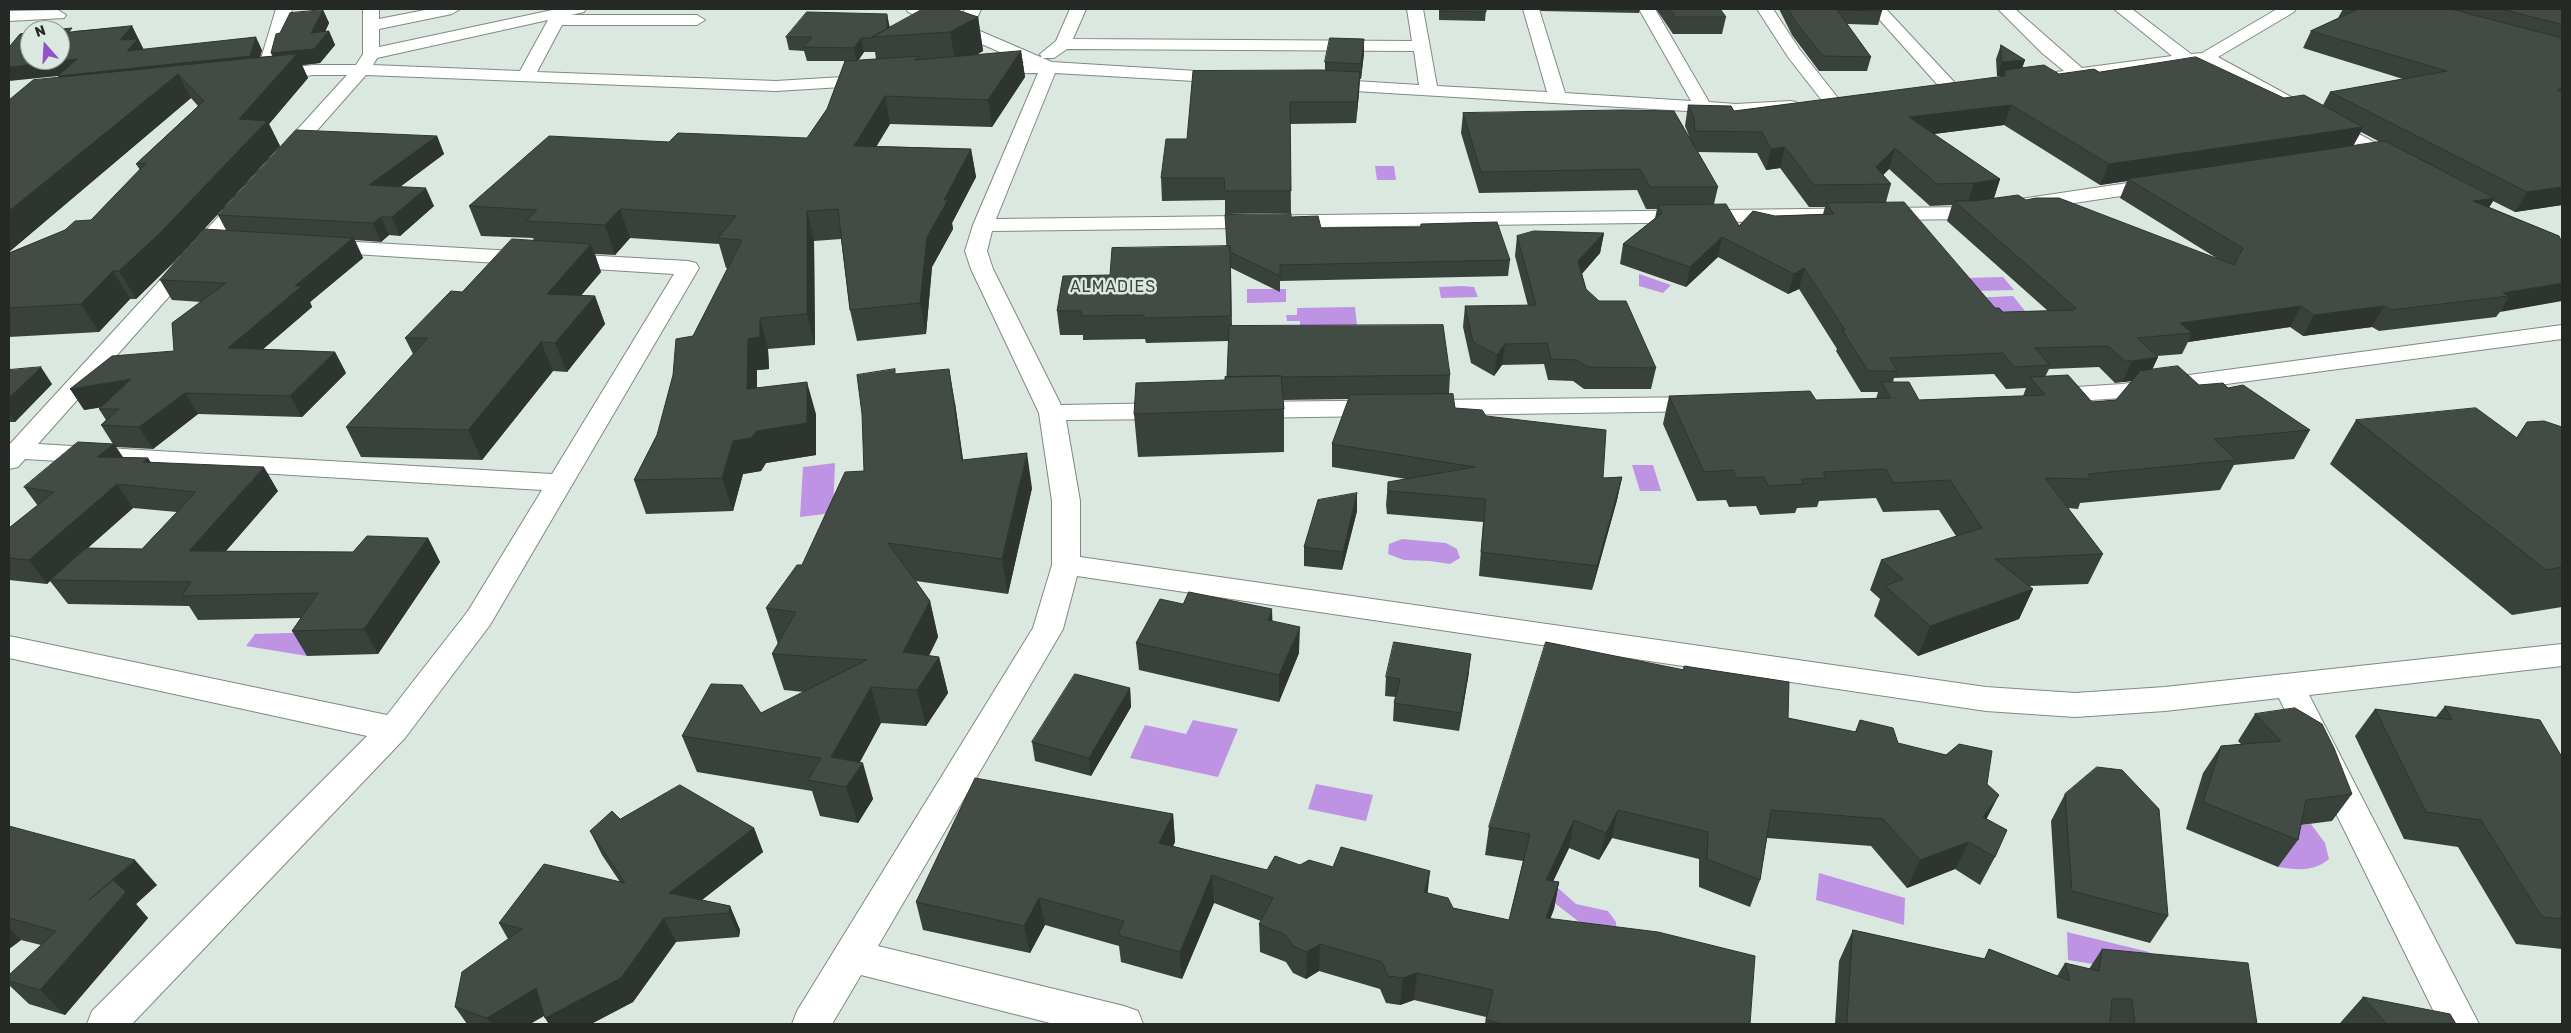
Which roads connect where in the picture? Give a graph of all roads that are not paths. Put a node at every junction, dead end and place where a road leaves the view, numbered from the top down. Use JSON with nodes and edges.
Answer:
{"nodes":[{"id":1,"x":284,"y":9,"type":"edge"},
{"id":2,"x":452,"y":9,"type":"edge"},
{"id":3,"x":578,"y":9,"type":"edge"},
{"id":4,"x":914,"y":9,"type":"edge"},
{"id":5,"x":973,"y":9,"type":"edge"},
{"id":6,"x":1078,"y":9,"type":"edge"},
{"id":7,"x":1415,"y":9,"type":"edge"},
{"id":8,"x":1531,"y":9,"type":"edge"},
{"id":9,"x":1647,"y":9,"type":"edge"},
{"id":10,"x":1765,"y":9,"type":"edge"},
{"id":11,"x":1878,"y":9,"type":"edge"},
{"id":12,"x":2006,"y":9,"type":"edge"},
{"id":13,"x":2122,"y":9,"type":"edge"},
{"id":14,"x":2288,"y":9,"type":"edge"},
{"id":15,"x":64,"y":12,"type":"edge"},
{"id":16,"x":9,"y":16,"type":"edge"},
{"id":17,"x":558,"y":16,"type":"junction"},
{"id":18,"x":372,"y":17,"type":"edge"},
{"id":19,"x":51,"y":20,"type":"edge"},
{"id":20,"x":697,"y":20,"type":"dead end"},
{"id":21,"x":964,"y":30,"type":"junction"},
{"id":22,"x":1421,"y":46,"type":"junction"},
{"id":23,"x":1050,"y":58,"type":"junction"},
{"id":24,"x":2198,"y":59,"type":"junction"},
{"id":25,"x":366,"y":62,"type":"junction"},
{"id":26,"x":970,"y":71,"type":"edge"},
{"id":27,"x":2079,"y":74,"type":"junction"},
{"id":28,"x":265,"y":75,"type":"junction"},
{"id":29,"x":526,"y":76,"type":"junction"},
{"id":30,"x":245,"y":77,"type":"edge"},
{"id":31,"x":893,"y":78,"type":"edge"},
{"id":32,"x":2042,"y":78,"type":"edge"},
{"id":33,"x":1244,"y":79,"type":"edge"},
{"id":34,"x":1302,"y":83,"type":"edge"},
{"id":35,"x":1968,"y":86,"type":"edge"},
{"id":36,"x":1950,"y":88,"type":"junction"},
{"id":37,"x":1428,"y":90,"type":"junction"},
{"id":38,"x":1930,"y":90,"type":"edge"},
{"id":39,"x":1558,"y":98,"type":"junction"},
{"id":40,"x":1853,"y":101,"type":"edge"},
{"id":41,"x":1833,"y":104,"type":"junction"},
{"id":42,"x":1703,"y":107,"type":"junction"},
{"id":43,"x":2377,"y":152,"type":"junction"},
{"id":44,"x":2348,"y":156,"type":"edge"},
{"id":45,"x":2411,"y":170,"type":"edge"},
{"id":46,"x":2182,"y":181,"type":"edge"},
{"id":47,"x":983,"y":225,"type":"junction"},
{"id":48,"x":208,"y":240,"type":"junction"},
{"id":49,"x":238,"y":241,"type":"edge"},
{"id":50,"x":306,"y":246,"type":"edge"},
{"id":51,"x":2562,"y":332,"type":"edge"},
{"id":52,"x":2027,"y":397,"type":"edge"},
{"id":53,"x":1732,"y":404,"type":"edge"},
{"id":54,"x":1222,"y":410,"type":"edge"},
{"id":55,"x":1192,"y":411,"type":"edge"},
{"id":56,"x":1052,"y":413,"type":"junction"},
{"id":57,"x":13,"y":456,"type":"edge"},
{"id":58,"x":559,"y":483,"type":"junction"},
{"id":59,"x":1066,"y":565,"type":"junction"},
{"id":60,"x":9,"y":647,"type":"edge"},
{"id":61,"x":2562,"y":656,"type":"edge"},
{"id":62,"x":2289,"y":686,"type":"junction"},
{"id":63,"x":394,"y":729,"type":"junction"},
{"id":64,"x":853,"y":957,"type":"junction"},
{"id":65,"x":106,"y":1024,"type":"edge"},
{"id":66,"x":812,"y":1024,"type":"edge"},
{"id":67,"x":1124,"y":1024,"type":"edge"},
{"id":68,"x":2460,"y":1024,"type":"edge"}],
"edges":[{"from":1,"to":28,"type":"street"},
{"from":2,"to":18,"type":"street"},
{"from":3,"to":17,"type":"street"},
{"from":4,"to":21,"type":"street"},
{"from":5,"to":21,"type":"street"},
{"from":6,"to":23,"type":"street"},
{"from":7,"to":22,"type":"street"},
{"from":8,"to":39,"type":"street"},
{"from":9,"to":42,"type":"street"},
{"from":10,"to":41,"type":"street"},
{"from":11,"to":36,"type":"street"},
{"from":12,"to":27,"type":"street"},
{"from":13,"to":24,"type":"street"},
{"from":14,"to":24,"type":"street"},
{"from":15,"to":16,"type":"street"},
{"from":15,"to":19,"type":"street"},
{"from":17,"to":20,"type":"street"},
{"from":17,"to":25,"type":"street"},
{"from":17,"to":29,"type":"street"},
{"from":18,"to":25,"type":"street"},
{"from":21,"to":23,"type":"street"},
{"from":22,"to":23,"type":"street"},
{"from":22,"to":37,"type":"street"},
{"from":23,"to":26,"type":"street"},
{"from":23,"to":33,"type":"street"},
{"from":23,"to":47,"type":"street"},
{"from":24,"to":27,"type":"street"},
{"from":24,"to":43,"type":"street"},
{"from":25,"to":28,"type":"street"},
{"from":25,"to":29,"type":"street"},
{"from":25,"to":48,"type":"street"},
{"from":27,"to":32,"type":"street"},
{"from":28,"to":30,"type":"street"},
{"from":29,"to":31,"type":"street"},
{"from":34,"to":37,"type":"street"},
{"from":35,"to":36,"type":"street"},
{"from":36,"to":38,"type":"street"},
{"from":37,"to":39,"type":"street"},
{"from":39,"to":42,"type":"street"},
{"from":40,"to":41,"type":"street"},
{"from":41,"to":42,"type":"street"},
{"from":43,"to":44,"type":"street"},
{"from":43,"to":45,"type":"street"},
{"from":46,"to":47,"type":"street"},
{"from":47,"to":56,"type":"street"},
{"from":48,"to":49,"type":"street"},
{"from":48,"to":57,"type":"street"},
{"from":50,"to":58,"type":"street"},
{"from":51,"to":52,"type":"street"},
{"from":53,"to":54,"type":"street"},
{"from":55,"to":56,"type":"street"},
{"from":56,"to":59,"type":"street"},
{"from":57,"to":58,"type":"street"},
{"from":58,"to":63,"type":"street"},
{"from":59,"to":62,"type":"street"},
{"from":59,"to":64,"type":"street"},
{"from":60,"to":63,"type":"street"},
{"from":61,"to":62,"type":"street"},
{"from":62,"to":68,"type":"street"},
{"from":63,"to":65,"type":"street"},
{"from":64,"to":66,"type":"street"},
{"from":64,"to":67,"type":"street"}]}
